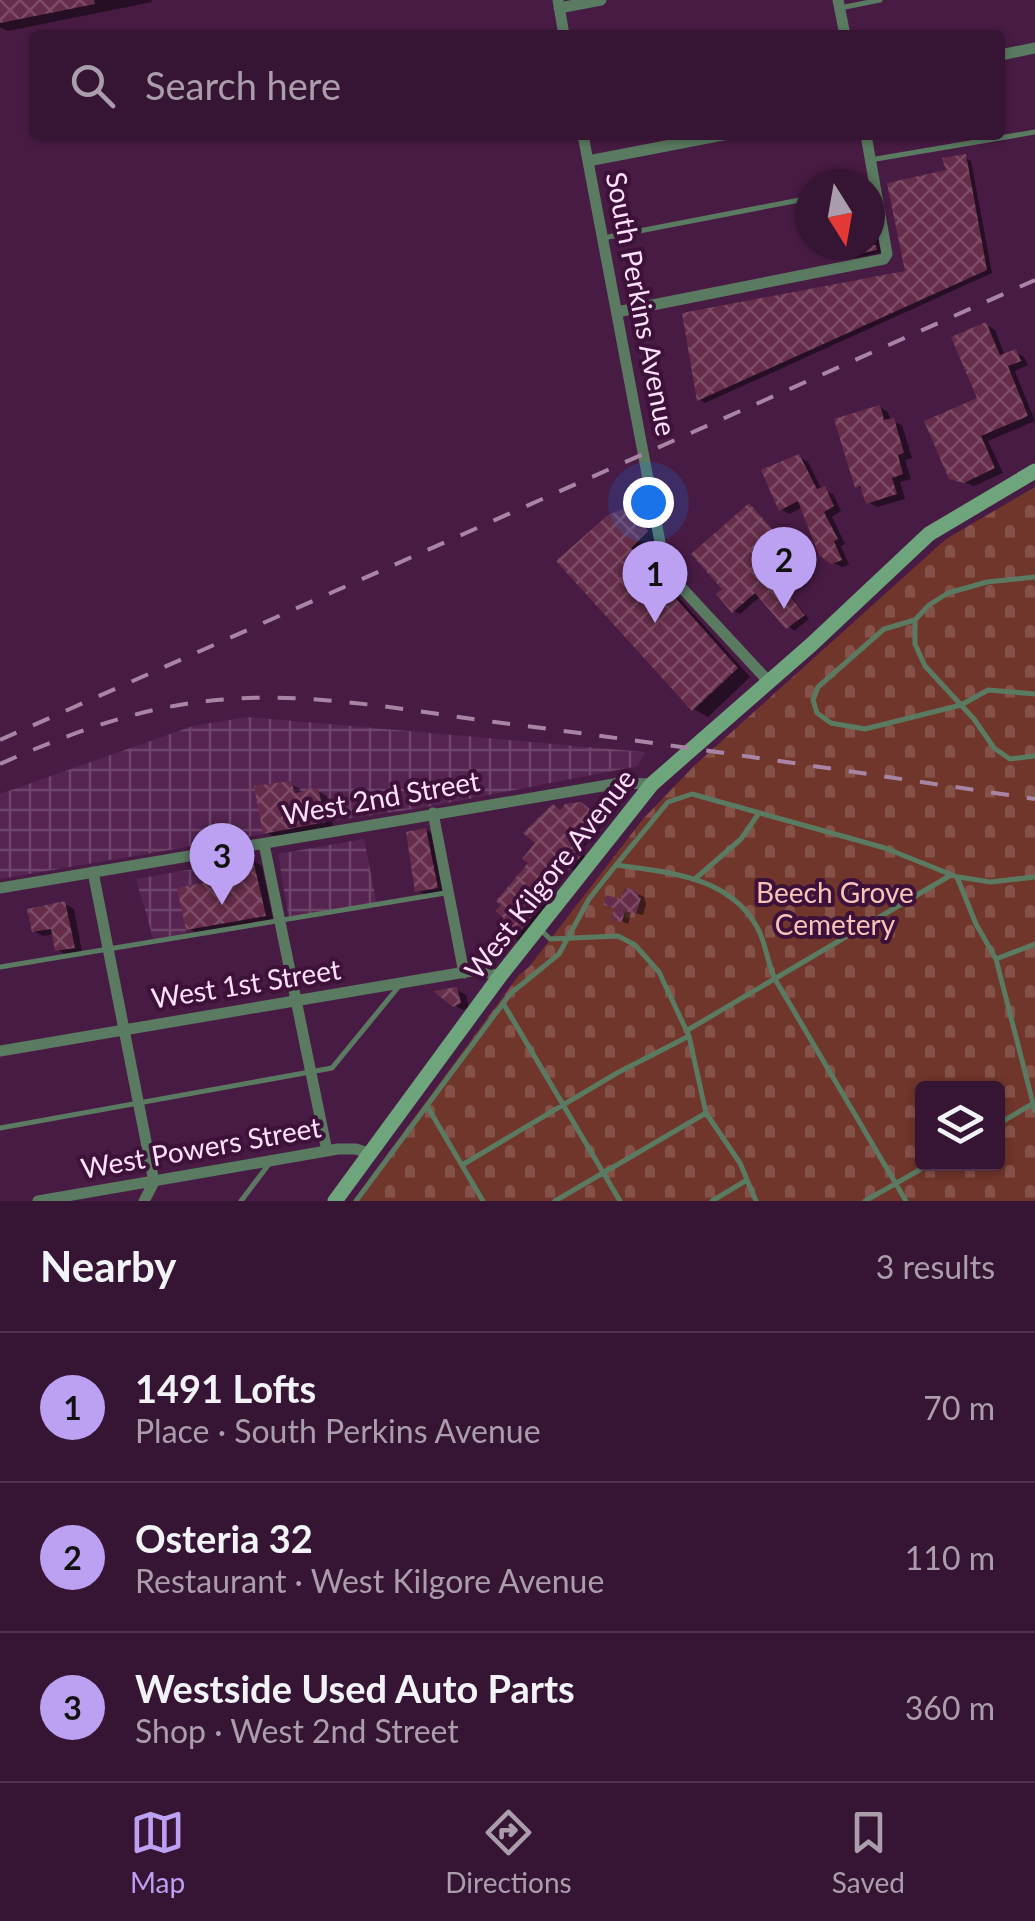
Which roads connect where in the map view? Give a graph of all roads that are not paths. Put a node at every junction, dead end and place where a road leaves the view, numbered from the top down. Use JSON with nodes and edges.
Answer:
{"nodes":[{"id":1,"x":601,"y":0,"type":"edge"},
{"id":2,"x":880,"y":0,"type":"edge"},
{"id":3,"x":558,"y":4,"type":"edge"},
{"id":4,"x":839,"y":4,"type":"edge"},
{"id":5,"x":563,"y":30,"type":"edge"},
{"id":6,"x":844,"y":30,"type":"edge"},
{"id":7,"x":1035,"y":48,"type":"edge"},
{"id":8,"x":1005,"y":54,"type":"edge"},
{"id":9,"x":1035,"y":132,"type":"edge"},
{"id":10,"x":1005,"y":137,"type":"edge"},
{"id":11,"x":584,"y":140,"type":"edge"},
{"id":12,"x":696,"y":140,"type":"edge"},
{"id":13,"x":867,"y":140,"type":"edge"},
{"id":14,"x":988,"y":140,"type":"edge"},
{"id":15,"x":870,"y":160,"type":"junction"},
{"id":16,"x":588,"y":161,"type":"junction"},
{"id":17,"x":871,"y":170,"type":"edge"},
{"id":18,"x":795,"y":201,"type":"edge"},
{"id":19,"x":603,"y":238,"type":"junction"},
{"id":20,"x":881,"y":260,"type":"edge"},
{"id":21,"x":617,"y":312,"type":"junction"},
{"id":22,"x":1035,"y":470,"type":"edge"},
{"id":23,"x":1035,"y":577,"type":"edge"},
{"id":24,"x":914,"y":620,"type":"junction"},
{"id":25,"x":768,"y":682,"type":"junction"},
{"id":26,"x":1035,"y":694,"type":"edge"},
{"id":27,"x":961,"y":705,"type":"junction"},
{"id":28,"x":1035,"y":756,"type":"edge"},
{"id":29,"x":652,"y":784,"type":"junction"},
{"id":30,"x":759,"y":812,"type":"junction"},
{"id":31,"x":433,"y":814,"type":"junction"},
{"id":32,"x":264,"y":844,"type":"junction"},
{"id":33,"x":616,"y":865,"type":"junction"},
{"id":34,"x":93,"y":872,"type":"junction"},
{"id":35,"x":955,"y":876,"type":"junction"},
{"id":36,"x":1035,"y":877,"type":"edge"},
{"id":37,"x":696,"y":878,"type":"junction"},
{"id":38,"x":0,"y":888,"type":"edge"},
{"id":39,"x":448,"y":893,"type":"junction"},
{"id":40,"x":280,"y":920,"type":"junction"},
{"id":41,"x":538,"y":928,"type":"junction"},
{"id":42,"x":567,"y":936,"type":"junction"},
{"id":43,"x":1035,"y":944,"type":"edge"},
{"id":44,"x":108,"y":949,"type":"junction"},
{"id":45,"x":996,"y":959,"type":"junction"},
{"id":46,"x":0,"y":967,"type":"edge"},
{"id":47,"x":464,"y":973,"type":"junction"},
{"id":48,"x":500,"y":976,"type":"junction"},
{"id":49,"x":774,"y":979,"type":"junction"},
{"id":50,"x":402,"y":983,"type":"junction"},
{"id":51,"x":298,"y":1000,"type":"junction"},
{"id":52,"x":503,"y":1003,"type":"junction"},
{"id":53,"x":123,"y":1029,"type":"junction"},
{"id":54,"x":688,"y":1033,"type":"junction"},
{"id":55,"x":0,"y":1052,"type":"edge"},
{"id":56,"x":313,"y":1072,"type":"junction"},
{"id":57,"x":137,"y":1102,"type":"junction"},
{"id":58,"x":564,"y":1105,"type":"junction"},
{"id":59,"x":426,"y":1106,"type":"junction"},
{"id":60,"x":1034,"y":1106,"type":"edge"},
{"id":61,"x":706,"y":1113,"type":"junction"},
{"id":62,"x":1005,"y":1120,"type":"edge"},
{"id":63,"x":0,"y":1128,"type":"edge"},
{"id":64,"x":327,"y":1151,"type":"junction"},
{"id":65,"x":371,"y":1154,"type":"junction"},
{"id":66,"x":271,"y":1162,"type":"junction"},
{"id":67,"x":462,"y":1165,"type":"junction"},
{"id":68,"x":917,"y":1171,"type":"edge"},
{"id":69,"x":603,"y":1172,"type":"junction"},
{"id":70,"x":747,"y":1180,"type":"junction"},
{"id":71,"x":154,"y":1182,"type":"junction"},
{"id":72,"x":896,"y":1183,"type":"junction"},
{"id":73,"x":38,"y":1201,"type":"edge"},
{"id":74,"x":144,"y":1201,"type":"edge"},
{"id":75,"x":240,"y":1201,"type":"edge"},
{"id":76,"x":335,"y":1201,"type":"edge"},
{"id":77,"x":356,"y":1201,"type":"edge"},
{"id":78,"x":483,"y":1201,"type":"edge"},
{"id":79,"x":555,"y":1201,"type":"edge"},
{"id":80,"x":620,"y":1201,"type":"edge"},
{"id":81,"x":712,"y":1201,"type":"edge"},
{"id":82,"x":756,"y":1201,"type":"edge"},
{"id":83,"x":864,"y":1201,"type":"edge"},
{"id":84,"x":906,"y":1201,"type":"edge"}],
"edges":[{"from":1,"to":3,"type":"street"},
{"from":2,"to":4,"type":"lane"},
{"from":3,"to":5,"type":"street"},
{"from":4,"to":6,"type":"street"},
{"from":7,"to":8,"type":"street"},
{"from":9,"to":10,"type":"lane"},
{"from":11,"to":16,"type":"street","name":"South Perkins Avenue"},
{"from":12,"to":16,"type":"street"},
{"from":13,"to":15,"type":"street"},
{"from":14,"to":15,"type":"lane"},
{"from":15,"to":17,"type":"street"},
{"from":16,"to":19,"type":"street","name":"South Perkins Avenue"},
{"from":18,"to":19,"type":"lane"},
{"from":19,"to":21,"type":"street","name":"South Perkins Avenue"},
{"from":20,"to":21,"type":"street"},
{"from":21,"to":25,"type":"street","name":"South Perkins Avenue"},
{"from":22,"to":25,"type":"main road","name":"West Kilgore Avenue"},
{"from":23,"to":24,"type":"lane"},
{"from":24,"to":27,"type":"lane"},
{"from":24,"to":27,"type":"lane"},
{"from":25,"to":29,"type":"main road","name":"West Kilgore Avenue"},
{"from":26,"to":27,"type":"lane"},
{"from":27,"to":28,"type":"lane"},
{"from":29,"to":31,"type":"street","name":"West 2nd Street"},
{"from":29,"to":41,"type":"main road","name":"West Kilgore Avenue"},
{"from":30,"to":33,"type":"lane"},
{"from":30,"to":35,"type":"lane"},
{"from":30,"to":37,"type":"lane"},
{"from":31,"to":32,"type":"street","name":"West 2nd Street"},
{"from":31,"to":39,"type":"street"},
{"from":32,"to":34,"type":"street","name":"West 2nd Street"},
{"from":32,"to":40,"type":"street"},
{"from":33,"to":37,"type":"lane"},
{"from":33,"to":42,"type":"lane"},
{"from":34,"to":38,"type":"street","name":"West 2nd Street"},
{"from":34,"to":44,"type":"street"},
{"from":35,"to":36,"type":"lane"},
{"from":35,"to":45,"type":"lane"},
{"from":35,"to":49,"type":"lane"},
{"from":37,"to":49,"type":"lane"},
{"from":39,"to":40,"type":"lane"},
{"from":39,"to":47,"type":"street"},
{"from":40,"to":44,"type":"lane"},
{"from":40,"to":51,"type":"street"},
{"from":41,"to":42,"type":"lane"},
{"from":41,"to":48,"type":"main road","name":"West Kilgore Avenue"},
{"from":42,"to":52,"type":"lane"},
{"from":42,"to":54,"type":"lane"},
{"from":43,"to":45,"type":"lane"},
{"from":44,"to":46,"type":"lane"},
{"from":44,"to":53,"type":"street"},
{"from":45,"to":60,"type":"lane"},
{"from":47,"to":48,"type":"street","name":"West 1st Street"},
{"from":47,"to":50,"type":"street","name":"West 1st Street"},
{"from":48,"to":65,"type":"main road","name":"West Kilgore Avenue"},
{"from":49,"to":54,"type":"lane"},
{"from":49,"to":72,"type":"lane"},
{"from":50,"to":51,"type":"street","name":"West 1st Street"},
{"from":50,"to":56,"type":"lane"},
{"from":51,"to":53,"type":"street","name":"West 1st Street"},
{"from":51,"to":56,"type":"street"},
{"from":52,"to":58,"type":"lane"},
{"from":52,"to":59,"type":"lane"},
{"from":53,"to":55,"type":"street","name":"West 1st Street"},
{"from":53,"to":57,"type":"street"},
{"from":54,"to":58,"type":"lane"},
{"from":54,"to":61,"type":"lane"},
{"from":56,"to":57,"type":"lane"},
{"from":56,"to":64,"type":"street"},
{"from":57,"to":63,"type":"lane"},
{"from":57,"to":71,"type":"street"},
{"from":58,"to":67,"type":"lane"},
{"from":58,"to":69,"type":"lane"},
{"from":59,"to":67,"type":"lane"},
{"from":59,"to":77,"type":"lane"},
{"from":60,"to":62,"type":"lane"},
{"from":61,"to":69,"type":"lane"},
{"from":61,"to":70,"type":"lane"},
{"from":64,"to":65,"type":"street","name":"West Powers Street"},
{"from":64,"to":66,"type":"street","name":"West Powers Street"},
{"from":65,"to":76,"type":"main road","name":"West Kilgore Avenue"},
{"from":66,"to":71,"type":"street","name":"West Powers Street"},
{"from":66,"to":75,"type":"lane"},
{"from":67,"to":78,"type":"lane"},
{"from":68,"to":72,"type":"lane"},
{"from":69,"to":79,"type":"lane"},
{"from":69,"to":80,"type":"lane"},
{"from":70,"to":81,"type":"lane"},
{"from":70,"to":82,"type":"lane"},
{"from":71,"to":73,"type":"street","name":"West Powers Street"},
{"from":71,"to":74,"type":"street"},
{"from":72,"to":83,"type":"lane"},
{"from":72,"to":84,"type":"lane"}]}
